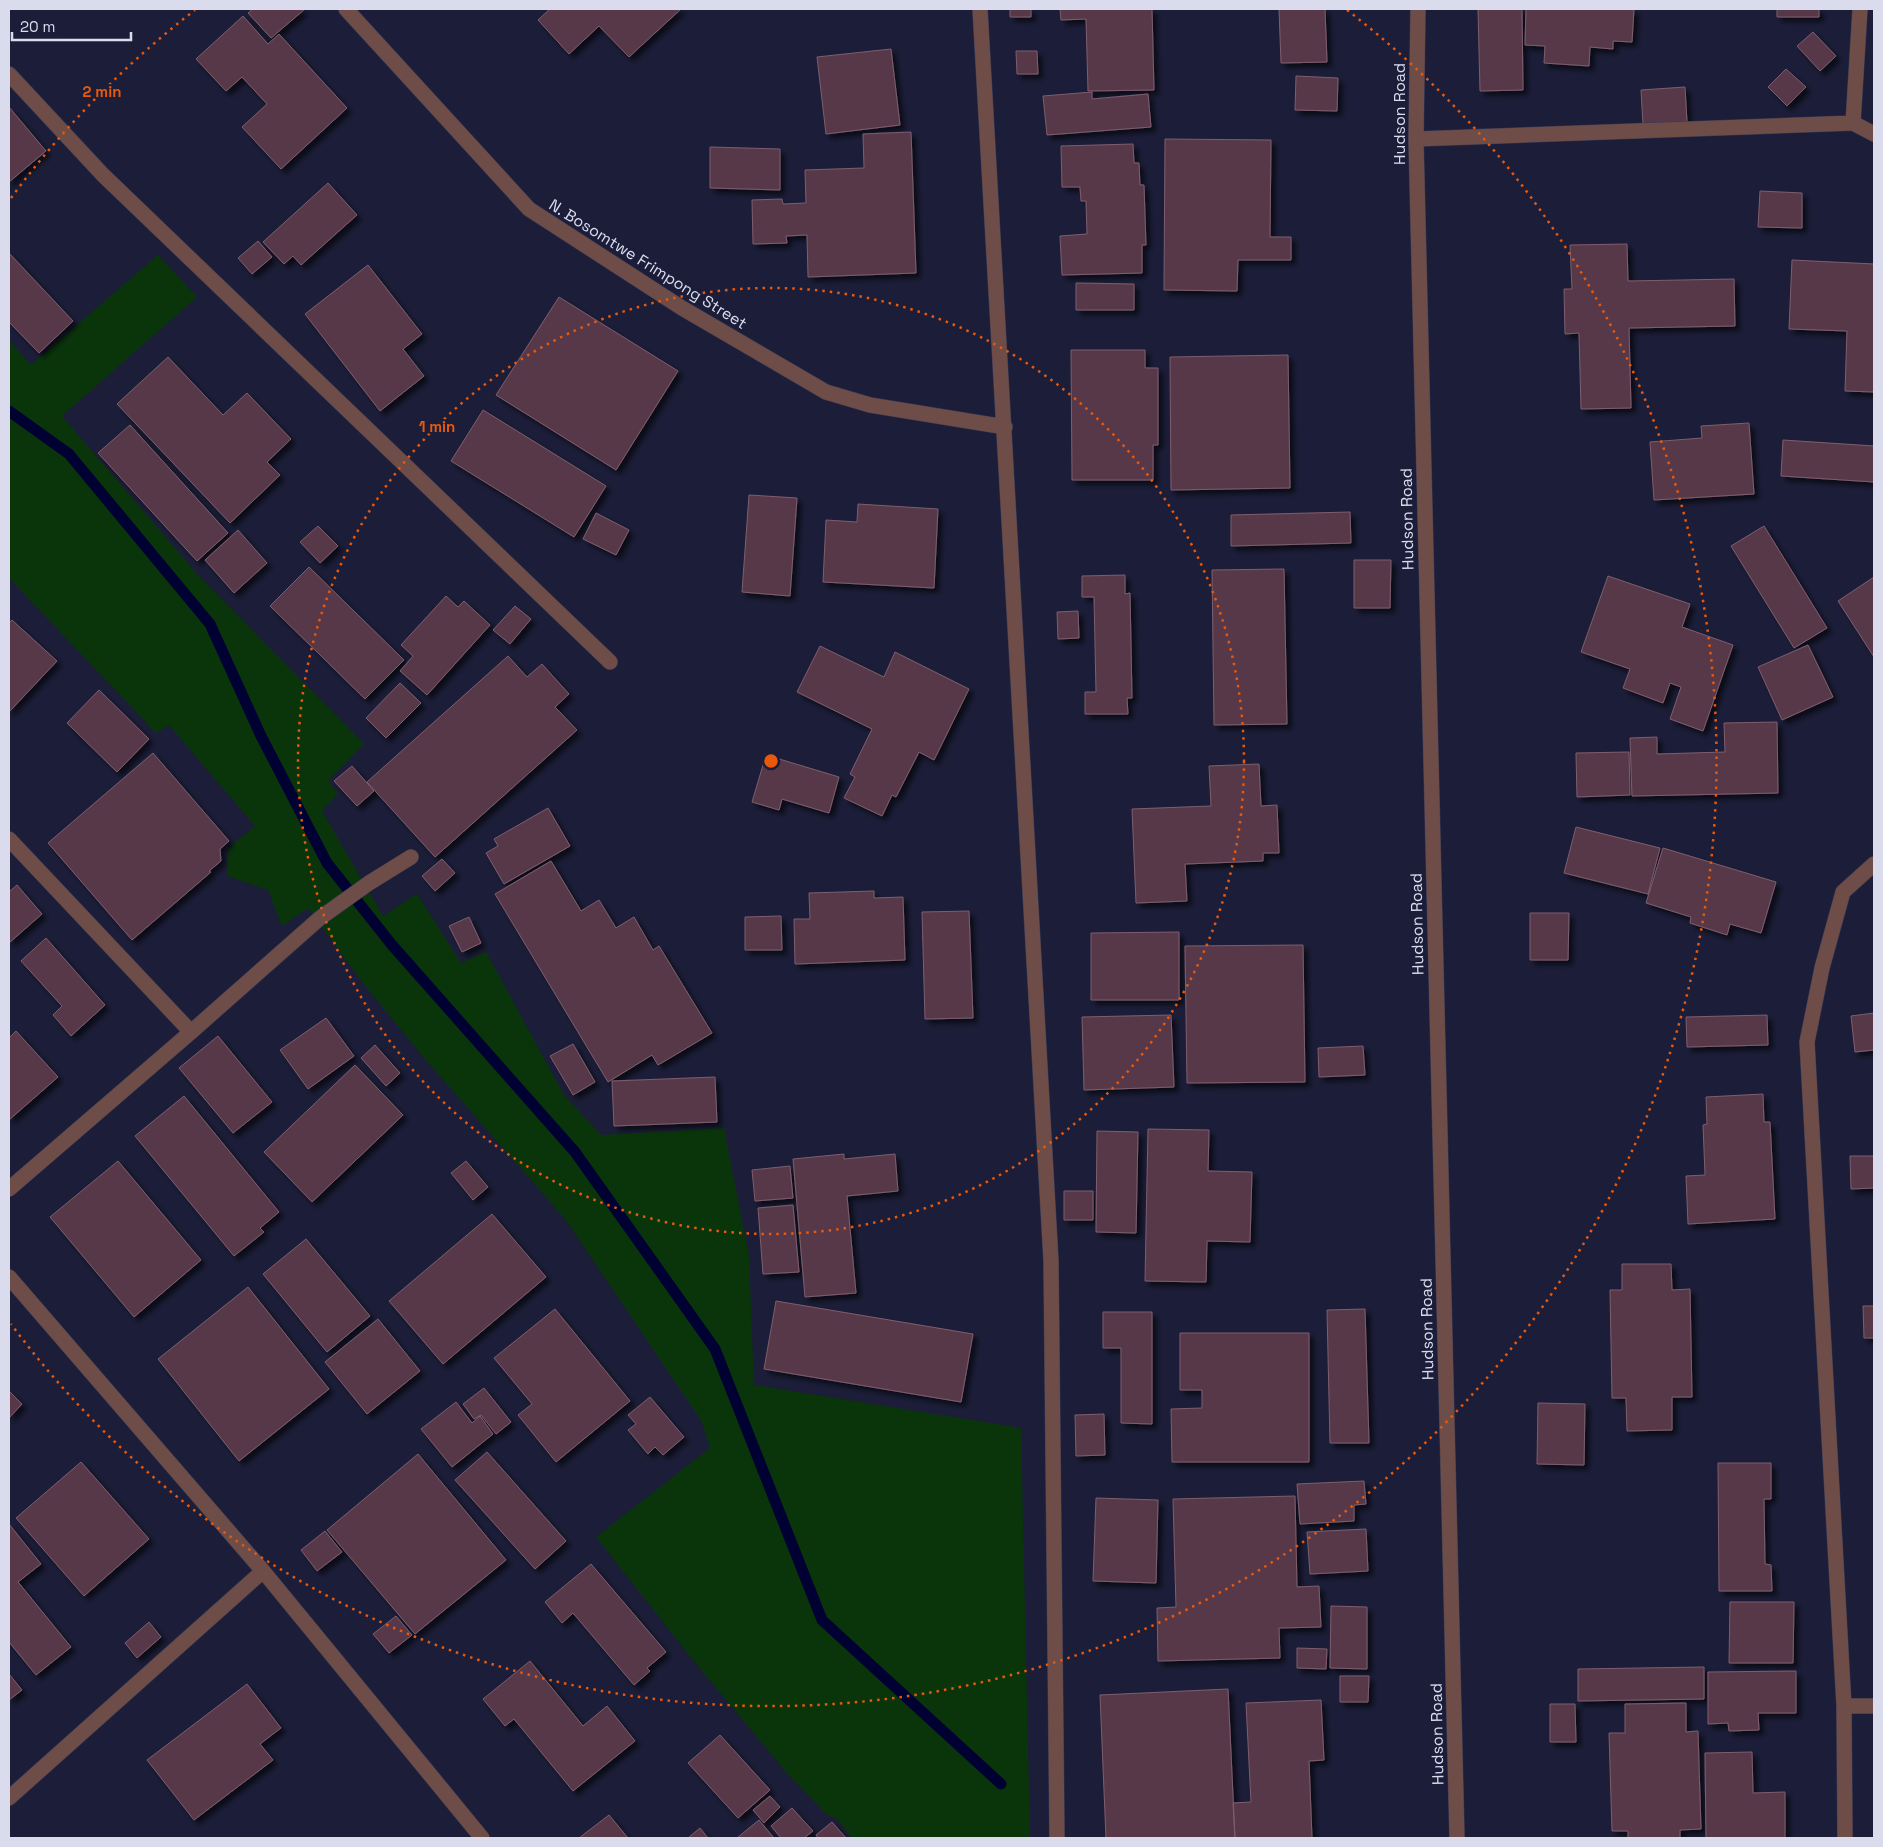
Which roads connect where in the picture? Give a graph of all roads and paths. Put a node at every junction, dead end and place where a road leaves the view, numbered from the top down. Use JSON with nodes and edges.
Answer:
{"nodes":[{"id":1,"x":346,"y":9,"type":"edge"},
{"id":2,"x":980,"y":9,"type":"edge"},
{"id":3,"x":1418,"y":9,"type":"edge"},
{"id":4,"x":1860,"y":9,"type":"edge"},
{"id":5,"x":9,"y":74,"type":"edge"},
{"id":6,"x":1853,"y":123,"type":"junction"},
{"id":7,"x":1874,"y":134,"type":"edge"},
{"id":8,"x":1416,"y":139,"type":"junction"},
{"id":9,"x":1005,"y":427,"type":"junction"},
{"id":10,"x":610,"y":662,"type":"dead end"},
{"id":11,"x":9,"y":839,"type":"edge"},
{"id":12,"x":411,"y":857,"type":"dead end"},
{"id":13,"x":1874,"y":864,"type":"edge"},
{"id":14,"x":191,"y":1032,"type":"junction"},
{"id":15,"x":9,"y":1189,"type":"edge"},
{"id":16,"x":9,"y":1277,"type":"edge"},
{"id":17,"x":263,"y":1571,"type":"junction"},
{"id":18,"x":1844,"y":1706,"type":"junction"},
{"id":19,"x":1874,"y":1706,"type":"edge"},
{"id":20,"x":9,"y":1798,"type":"edge"},
{"id":21,"x":482,"y":1838,"type":"edge"},
{"id":22,"x":1057,"y":1838,"type":"edge"},
{"id":23,"x":1458,"y":1838,"type":"edge"},
{"id":24,"x":1845,"y":1838,"type":"edge"}],
"edges":[{"from":1,"to":9,"type":"street","name":"N. Bosomtwe Frimpong Street"},
{"from":2,"to":9,"type":"street"},
{"from":3,"to":8,"type":"street","name":"Hudson Road"},
{"from":4,"to":6,"type":"street"},
{"from":5,"to":10,"type":"street"},
{"from":6,"to":7,"type":"street"},
{"from":6,"to":8,"type":"street"},
{"from":8,"to":23,"type":"street","name":"Hudson Road"},
{"from":9,"to":22,"type":"street"},
{"from":11,"to":14,"type":"street"},
{"from":12,"to":14,"type":"street"},
{"from":13,"to":18,"type":"street"},
{"from":14,"to":15,"type":"street"},
{"from":16,"to":17,"type":"street"},
{"from":17,"to":20,"type":"street"},
{"from":17,"to":21,"type":"street"},
{"from":18,"to":19,"type":"street"},
{"from":18,"to":24,"type":"street"}]}
